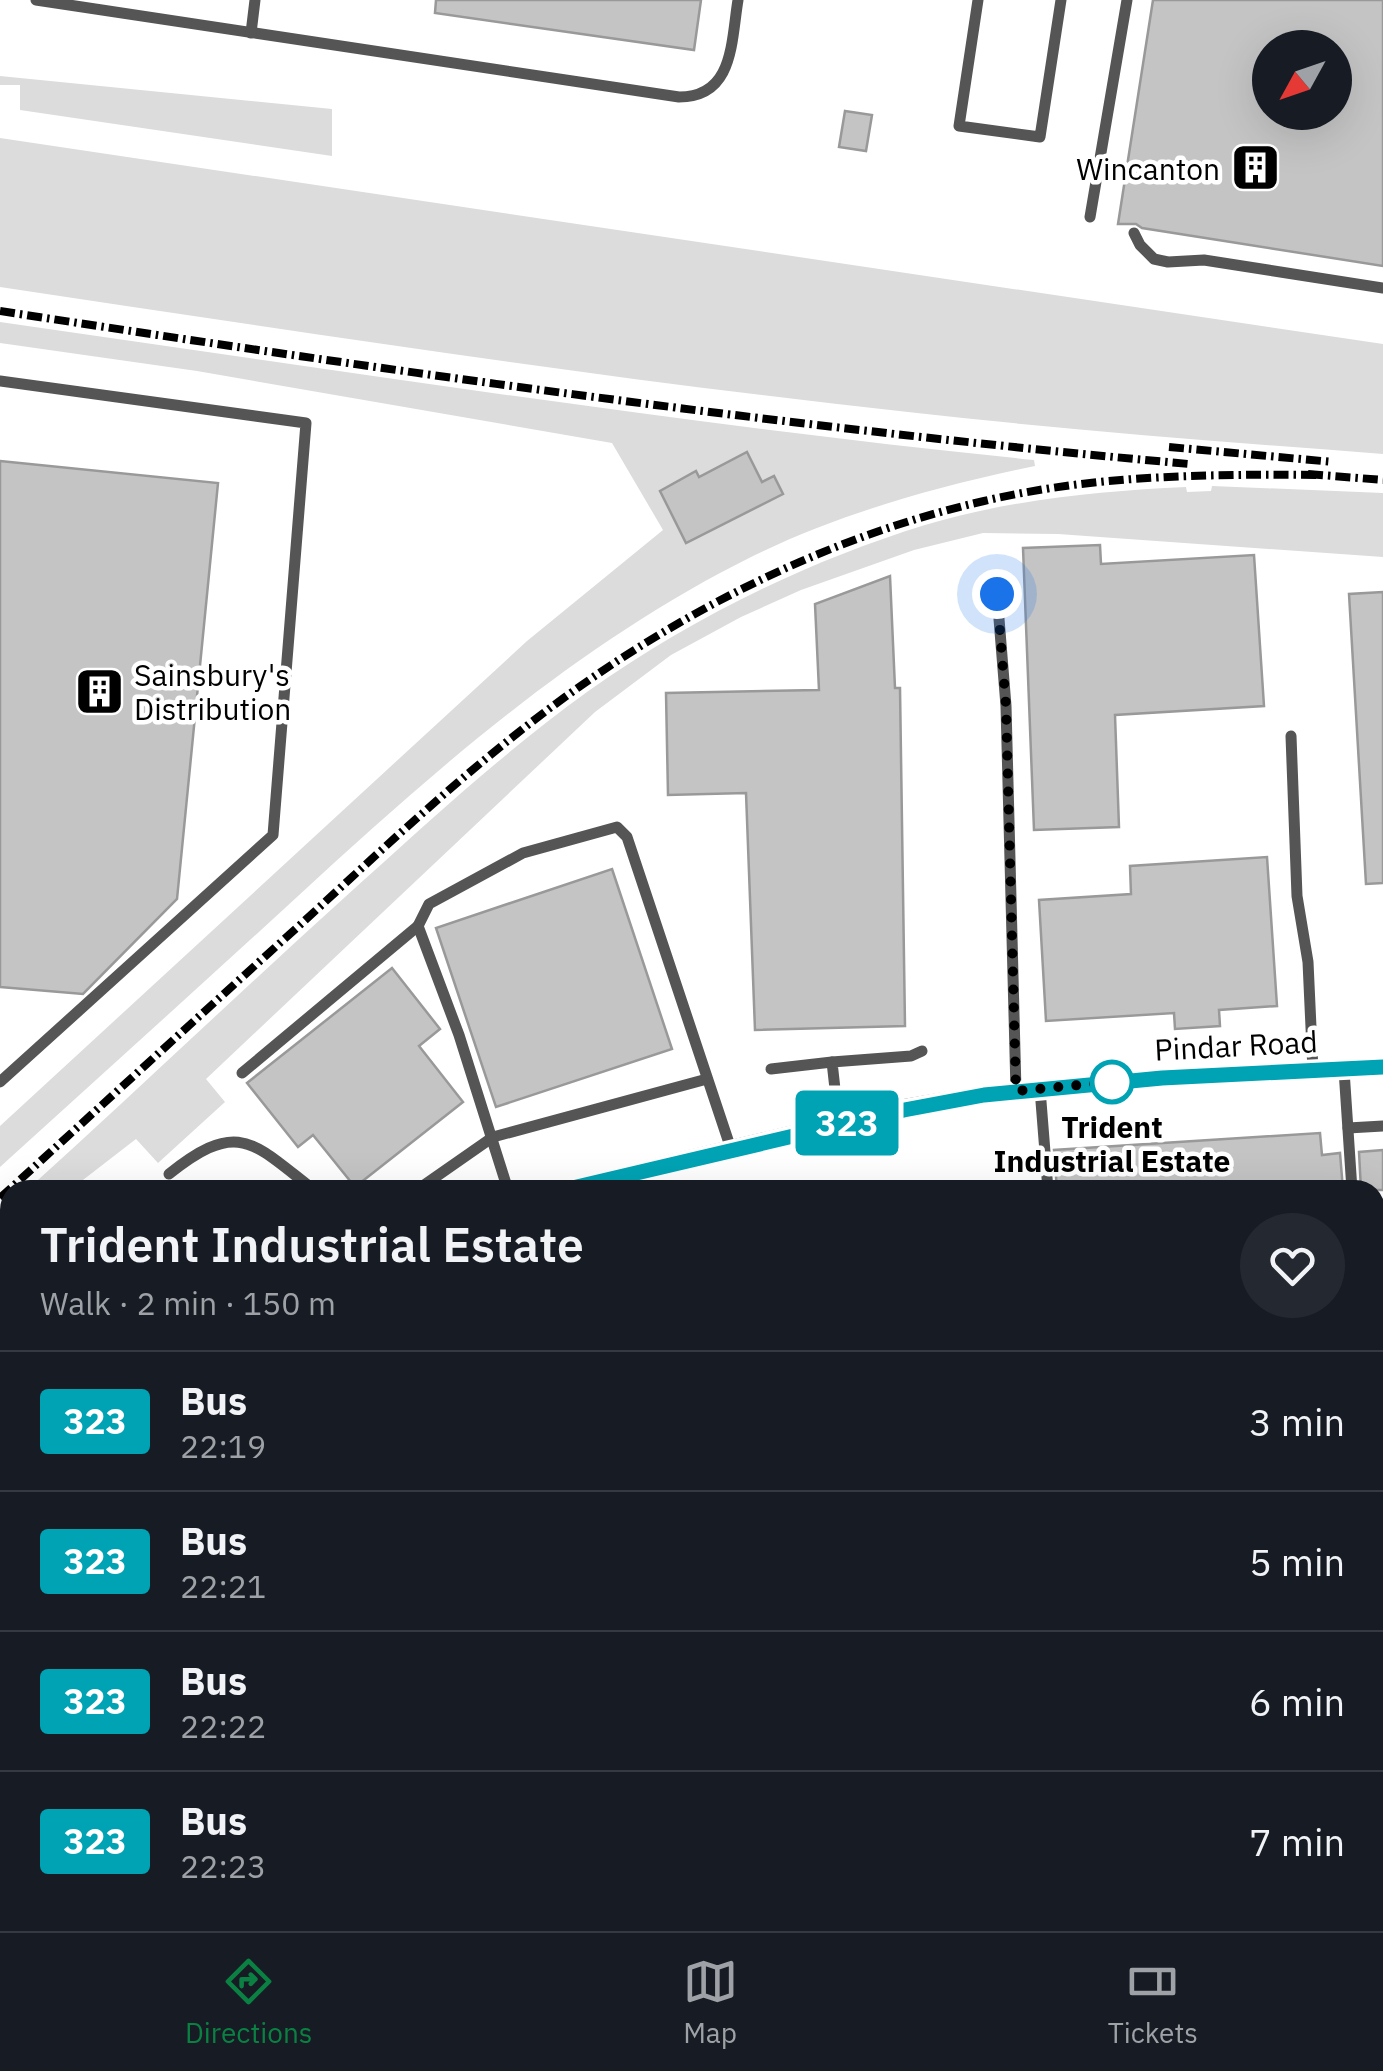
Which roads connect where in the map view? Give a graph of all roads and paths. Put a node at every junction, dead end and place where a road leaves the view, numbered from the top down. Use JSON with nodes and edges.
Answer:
{"nodes":[{"id":1,"x":36,"y":0,"type":"edge"},
{"id":2,"x":255,"y":0,"type":"edge"},
{"id":3,"x":738,"y":0,"type":"edge"},
{"id":4,"x":978,"y":0,"type":"edge"},
{"id":5,"x":1060,"y":0,"type":"edge"},
{"id":6,"x":1128,"y":0,"type":"edge"},
{"id":7,"x":251,"y":33,"type":"junction"},
{"id":8,"x":1090,"y":217,"type":"dead end"},
{"id":9,"x":1134,"y":233,"type":"dead end"},
{"id":10,"x":1383,"y":288,"type":"edge"},
{"id":11,"x":0,"y":382,"type":"edge"},
{"id":12,"x":997,"y":594,"type":"dead end"},
{"id":13,"x":1291,"y":736,"type":"dead end"},
{"id":14,"x":418,"y":926,"type":"junction"},
{"id":15,"x":922,"y":1052,"type":"dead end"},
{"id":16,"x":832,"y":1062,"type":"junction"},
{"id":17,"x":1383,"y":1068,"type":"edge"},
{"id":18,"x":771,"y":1069,"type":"dead end"},
{"id":19,"x":1313,"y":1070,"type":"junction"},
{"id":20,"x":1344,"y":1070,"type":"junction"},
{"id":21,"x":242,"y":1073,"type":"dead end"},
{"id":22,"x":707,"y":1080,"type":"junction"},
{"id":23,"x":0,"y":1082,"type":"edge"},
{"id":24,"x":1040,"y":1089,"type":"junction"},
{"id":25,"x":1016,"y":1091,"type":"junction"},
{"id":26,"x":839,"y":1124,"type":"junction"},
{"id":27,"x":1383,"y":1126,"type":"edge"},
{"id":28,"x":1348,"y":1128,"type":"junction"},
{"id":29,"x":492,"y":1137,"type":"junction"},
{"id":30,"x":731,"y":1149,"type":"junction"},
{"id":31,"x":169,"y":1174,"type":"dead end"},
{"id":32,"x":301,"y":1180,"type":"edge"},
{"id":33,"x":430,"y":1180,"type":"edge"},
{"id":34,"x":505,"y":1180,"type":"edge"},
{"id":35,"x":605,"y":1180,"type":"edge"},
{"id":36,"x":1047,"y":1180,"type":"edge"},
{"id":37,"x":1351,"y":1180,"type":"edge"}],
"edges":[{"from":1,"to":7,"type":"lane"},
{"from":2,"to":7,"type":"lane"},
{"from":3,"to":7,"type":"lane"},
{"from":4,"to":5,"type":"lane"},
{"from":6,"to":8,"type":"lane"},
{"from":9,"to":10,"type":"lane"},
{"from":11,"to":23,"type":"lane"},
{"from":12,"to":25,"type":"lane"},
{"from":13,"to":19,"type":"lane"},
{"from":14,"to":21,"type":"lane"},
{"from":14,"to":22,"type":"lane"},
{"from":14,"to":29,"type":"lane"},
{"from":15,"to":16,"type":"lane"},
{"from":16,"to":18,"type":"lane"},
{"from":16,"to":26,"type":"lane"},
{"from":17,"to":20,"type":"street","name":"Pindar Road"},
{"from":19,"to":20,"type":"street","name":"Pindar Road"},
{"from":19,"to":24,"type":"street","name":"Pindar Road"},
{"from":20,"to":28,"type":"lane"},
{"from":22,"to":29,"type":"lane"},
{"from":22,"to":30,"type":"lane"},
{"from":24,"to":25,"type":"street","name":"Pindar Road"},
{"from":24,"to":36,"type":"lane"},
{"from":25,"to":26,"type":"street","name":"Pindar Road"},
{"from":26,"to":30,"type":"street","name":"Pindar Road"},
{"from":27,"to":28,"type":"lane"},
{"from":28,"to":37,"type":"lane"},
{"from":29,"to":33,"type":"lane"},
{"from":29,"to":34,"type":"lane"},
{"from":30,"to":35,"type":"street","name":"Pindar Road"},
{"from":31,"to":32,"type":"lane"}]}
